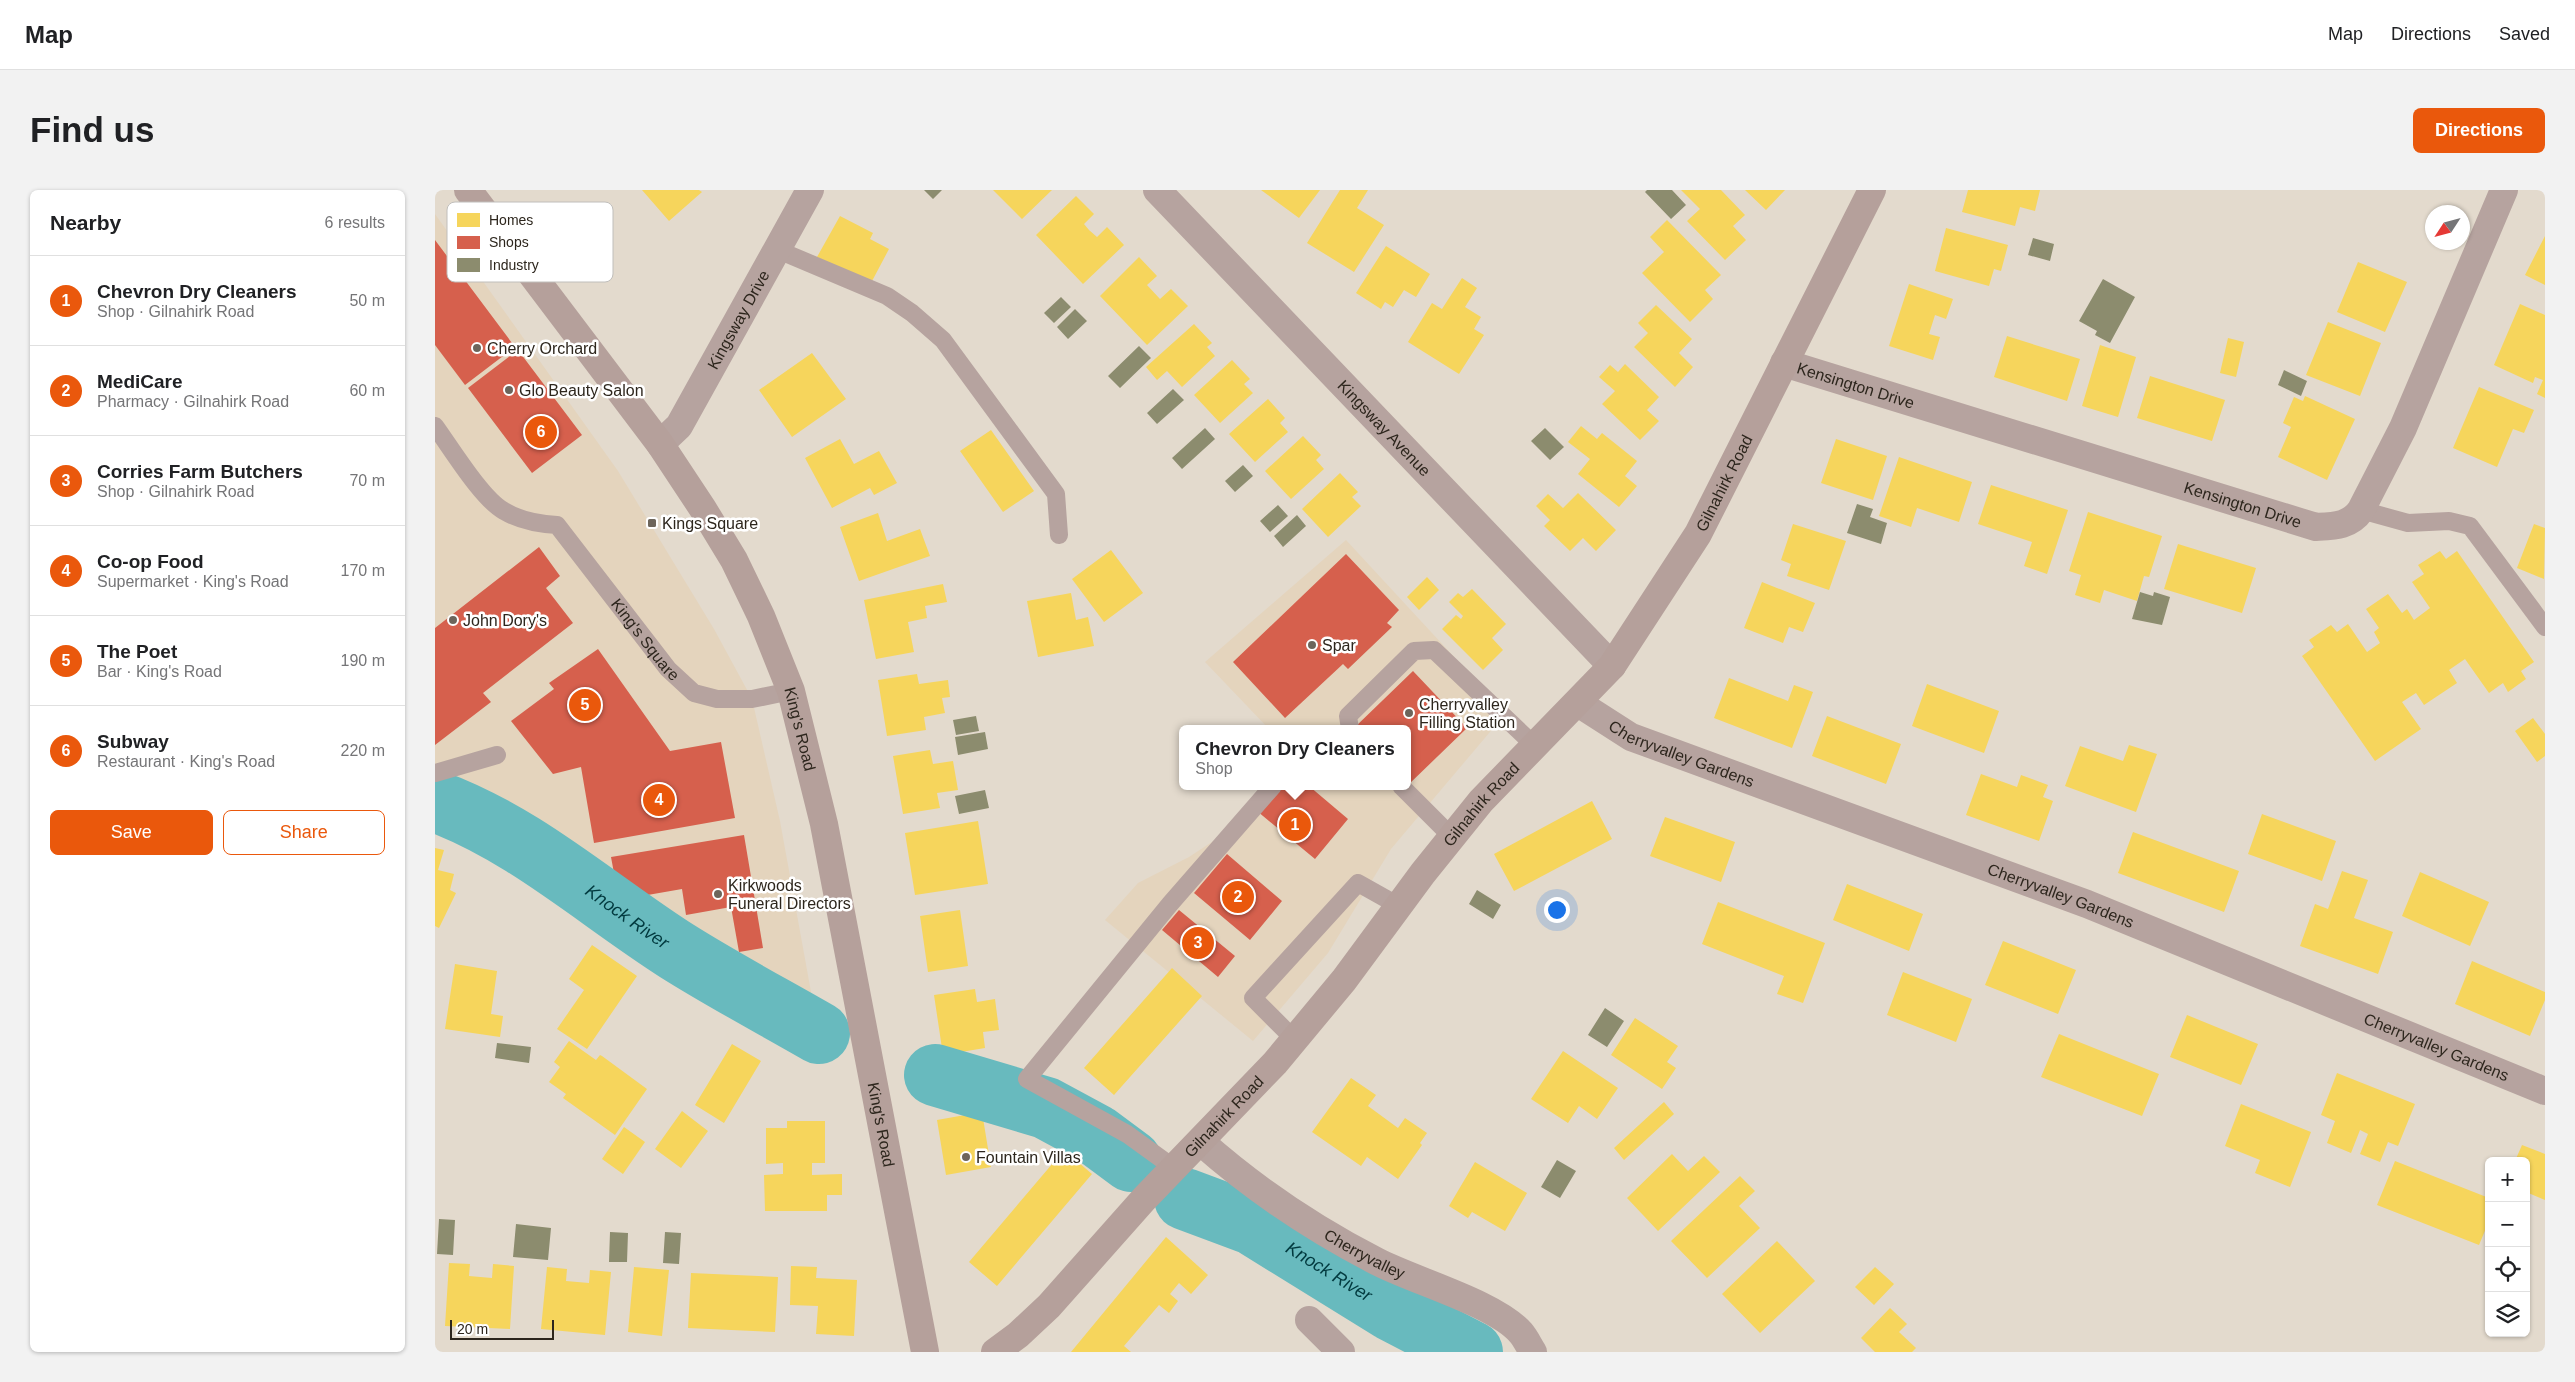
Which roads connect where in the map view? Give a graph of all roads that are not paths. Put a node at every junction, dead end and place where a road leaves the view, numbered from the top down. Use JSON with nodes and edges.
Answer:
{"nodes":[{"id":1,"x":468,"y":190,"type":"edge"},
{"id":2,"x":810,"y":190,"type":"edge"},
{"id":3,"x":1157,"y":190,"type":"edge"},
{"id":4,"x":1872,"y":190,"type":"edge"},
{"id":5,"x":2504,"y":190,"type":"edge"},
{"id":6,"x":477,"y":202,"type":"edge"},
{"id":7,"x":779,"y":250,"type":"junction"},
{"id":8,"x":538,"y":282,"type":"edge"},
{"id":9,"x":1784,"y":364,"type":"junction"},
{"id":10,"x":435,"y":426,"type":"edge"},
{"id":11,"x":660,"y":444,"type":"junction"},
{"id":12,"x":2361,"y":510,"type":"junction"},
{"id":13,"x":1059,"y":535,"type":"dead end"},
{"id":14,"x":2545,"y":627,"type":"edge"},
{"id":15,"x":1612,"y":666,"type":"junction"},
{"id":16,"x":791,"y":691,"type":"junction"},
{"id":17,"x":1579,"y":703,"type":"junction"},
{"id":18,"x":1349,"y":725,"type":"edge"},
{"id":19,"x":1535,"y":746,"type":"junction"},
{"id":20,"x":497,"y":755,"type":"dead end"},
{"id":21,"x":435,"y":773,"type":"edge"},
{"id":22,"x":1270,"y":790,"type":"edge"},
{"id":23,"x":1405,"y":790,"type":"edge"},
{"id":24,"x":1452,"y":837,"type":"junction"},
{"id":25,"x":1399,"y":906,"type":"junction"},
{"id":26,"x":1294,"y":1039,"type":"junction"},
{"id":27,"x":2545,"y":1091,"type":"edge"},
{"id":28,"x":1201,"y":1142,"type":"junction"},
{"id":29,"x":1174,"y":1168,"type":"junction"},
{"id":30,"x":1309,"y":1320,"type":"dead end"},
{"id":31,"x":1014,"y":1344,"type":"edge"},
{"id":32,"x":925,"y":1352,"type":"edge"},
{"id":33,"x":995,"y":1352,"type":"edge"},
{"id":34,"x":1341,"y":1352,"type":"edge"},
{"id":35,"x":1533,"y":1352,"type":"edge"}],
"edges":[{"from":1,"to":6,"type":"street","name":"King's Road"},
{"from":2,"to":7,"type":"street","name":"Kingsway Drive"},
{"from":3,"to":15,"type":"street","name":"Kingsway Avenue"},
{"from":4,"to":9,"type":"street","name":"Gilnahirk Road"},
{"from":5,"to":12,"type":"street","name":"Kensington Drive"},
{"from":7,"to":11,"type":"street","name":"Kingsway Drive"},
{"from":7,"to":13,"type":"lane"},
{"from":8,"to":11,"type":"street","name":"King's Road"},
{"from":9,"to":12,"type":"street","name":"Kensington Drive"},
{"from":9,"to":15,"type":"street","name":"Gilnahirk Road"},
{"from":10,"to":16,"type":"lane","name":"King's Square"},
{"from":11,"to":16,"type":"street","name":"King's Road"},
{"from":12,"to":14,"type":"lane"},
{"from":15,"to":17,"type":"street","name":"Gilnahirk Road"},
{"from":16,"to":32,"type":"street","name":"King's Road"},
{"from":17,"to":19,"type":"street","name":"Gilnahirk Road"},
{"from":17,"to":27,"type":"street","name":"Cherryvalley Gardens"},
{"from":18,"to":19,"type":"lane"},
{"from":19,"to":24,"type":"street","name":"Gilnahirk Road"},
{"from":20,"to":21,"type":"lane"},
{"from":22,"to":29,"type":"lane"},
{"from":23,"to":24,"type":"lane"},
{"from":24,"to":25,"type":"street","name":"Gilnahirk Road"},
{"from":25,"to":26,"type":"street","name":"Gilnahirk Road"},
{"from":25,"to":26,"type":"lane"},
{"from":26,"to":28,"type":"street","name":"Gilnahirk Road"},
{"from":28,"to":29,"type":"street","name":"Gilnahirk Road"},
{"from":28,"to":35,"type":"street","name":"Cherryvalley"},
{"from":29,"to":31,"type":"street","name":"Gilnahirk Road"},
{"from":30,"to":34,"type":"street"},
{"from":31,"to":33,"type":"street","name":"Gilnahirk Road"}]}
